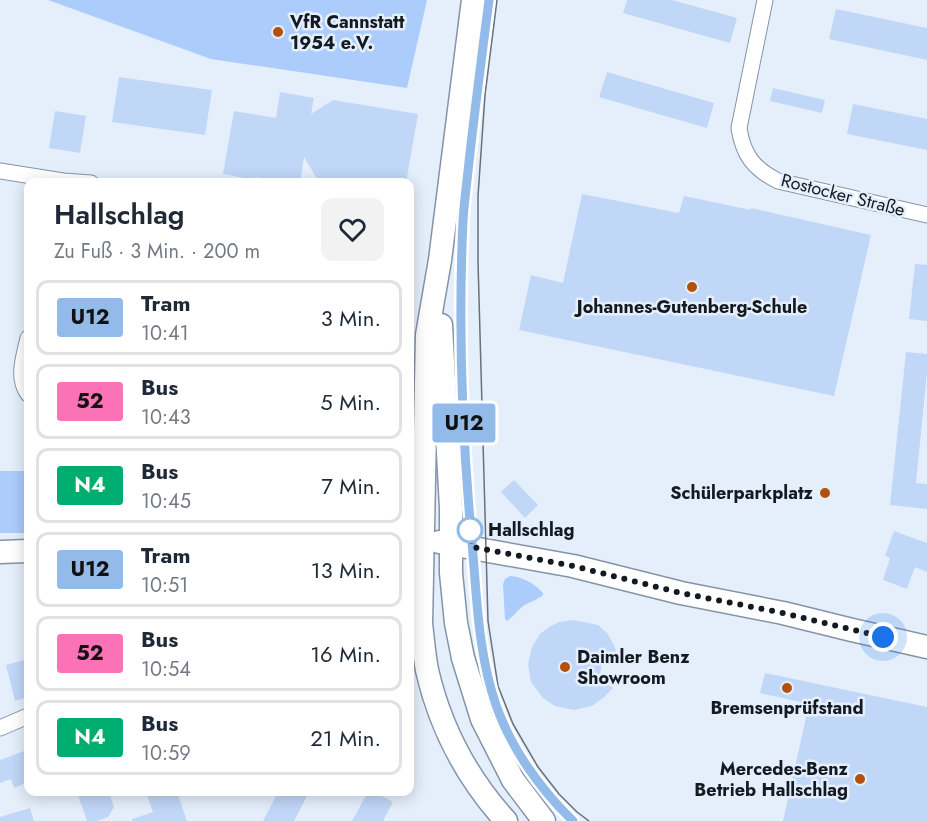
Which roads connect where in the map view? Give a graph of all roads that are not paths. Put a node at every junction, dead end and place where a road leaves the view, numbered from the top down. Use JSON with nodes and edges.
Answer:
{"nodes":[{"id":1,"x":473,"y":0,"type":"edge"},
{"id":2,"x":765,"y":0,"type":"edge"},
{"id":3,"x":0,"y":171,"type":"edge"},
{"id":4,"x":40,"y":178,"type":"edge"},
{"id":5,"x":927,"y":215,"type":"edge"},
{"id":6,"x":440,"y":260,"type":"junction"},
{"id":7,"x":24,"y":357,"type":"edge"},
{"id":8,"x":24,"y":384,"type":"edge"},
{"id":9,"x":424,"y":474,"type":"junction"},
{"id":10,"x":414,"y":489,"type":"edge"},
{"id":11,"x":416,"y":539,"type":"edge"},
{"id":12,"x":451,"y":544,"type":"junction"},
{"id":13,"x":24,"y":551,"type":"edge"},
{"id":14,"x":0,"y":552,"type":"edge"},
{"id":15,"x":927,"y":647,"type":"edge"},
{"id":16,"x":24,"y":718,"type":"edge"},
{"id":17,"x":0,"y":728,"type":"edge"},
{"id":18,"x":506,"y":821,"type":"edge"},
{"id":19,"x":544,"y":821,"type":"edge"}],
"edges":[{"from":1,"to":6,"type":"main road"},
{"from":2,"to":5,"type":"street","name":"Rostocker Straße"},
{"from":3,"to":4,"type":"street"},
{"from":6,"to":9,"type":"main road"},
{"from":6,"to":12,"type":"main road"},
{"from":7,"to":8,"type":"street"},
{"from":9,"to":10,"type":"main road"},
{"from":9,"to":11,"type":"main road"},
{"from":11,"to":12,"type":"main road"},
{"from":11,"to":18,"type":"main road"},
{"from":12,"to":15,"type":"main road"},
{"from":12,"to":19,"type":"main road"},
{"from":13,"to":14,"type":"main road"},
{"from":16,"to":17,"type":"street"}]}
